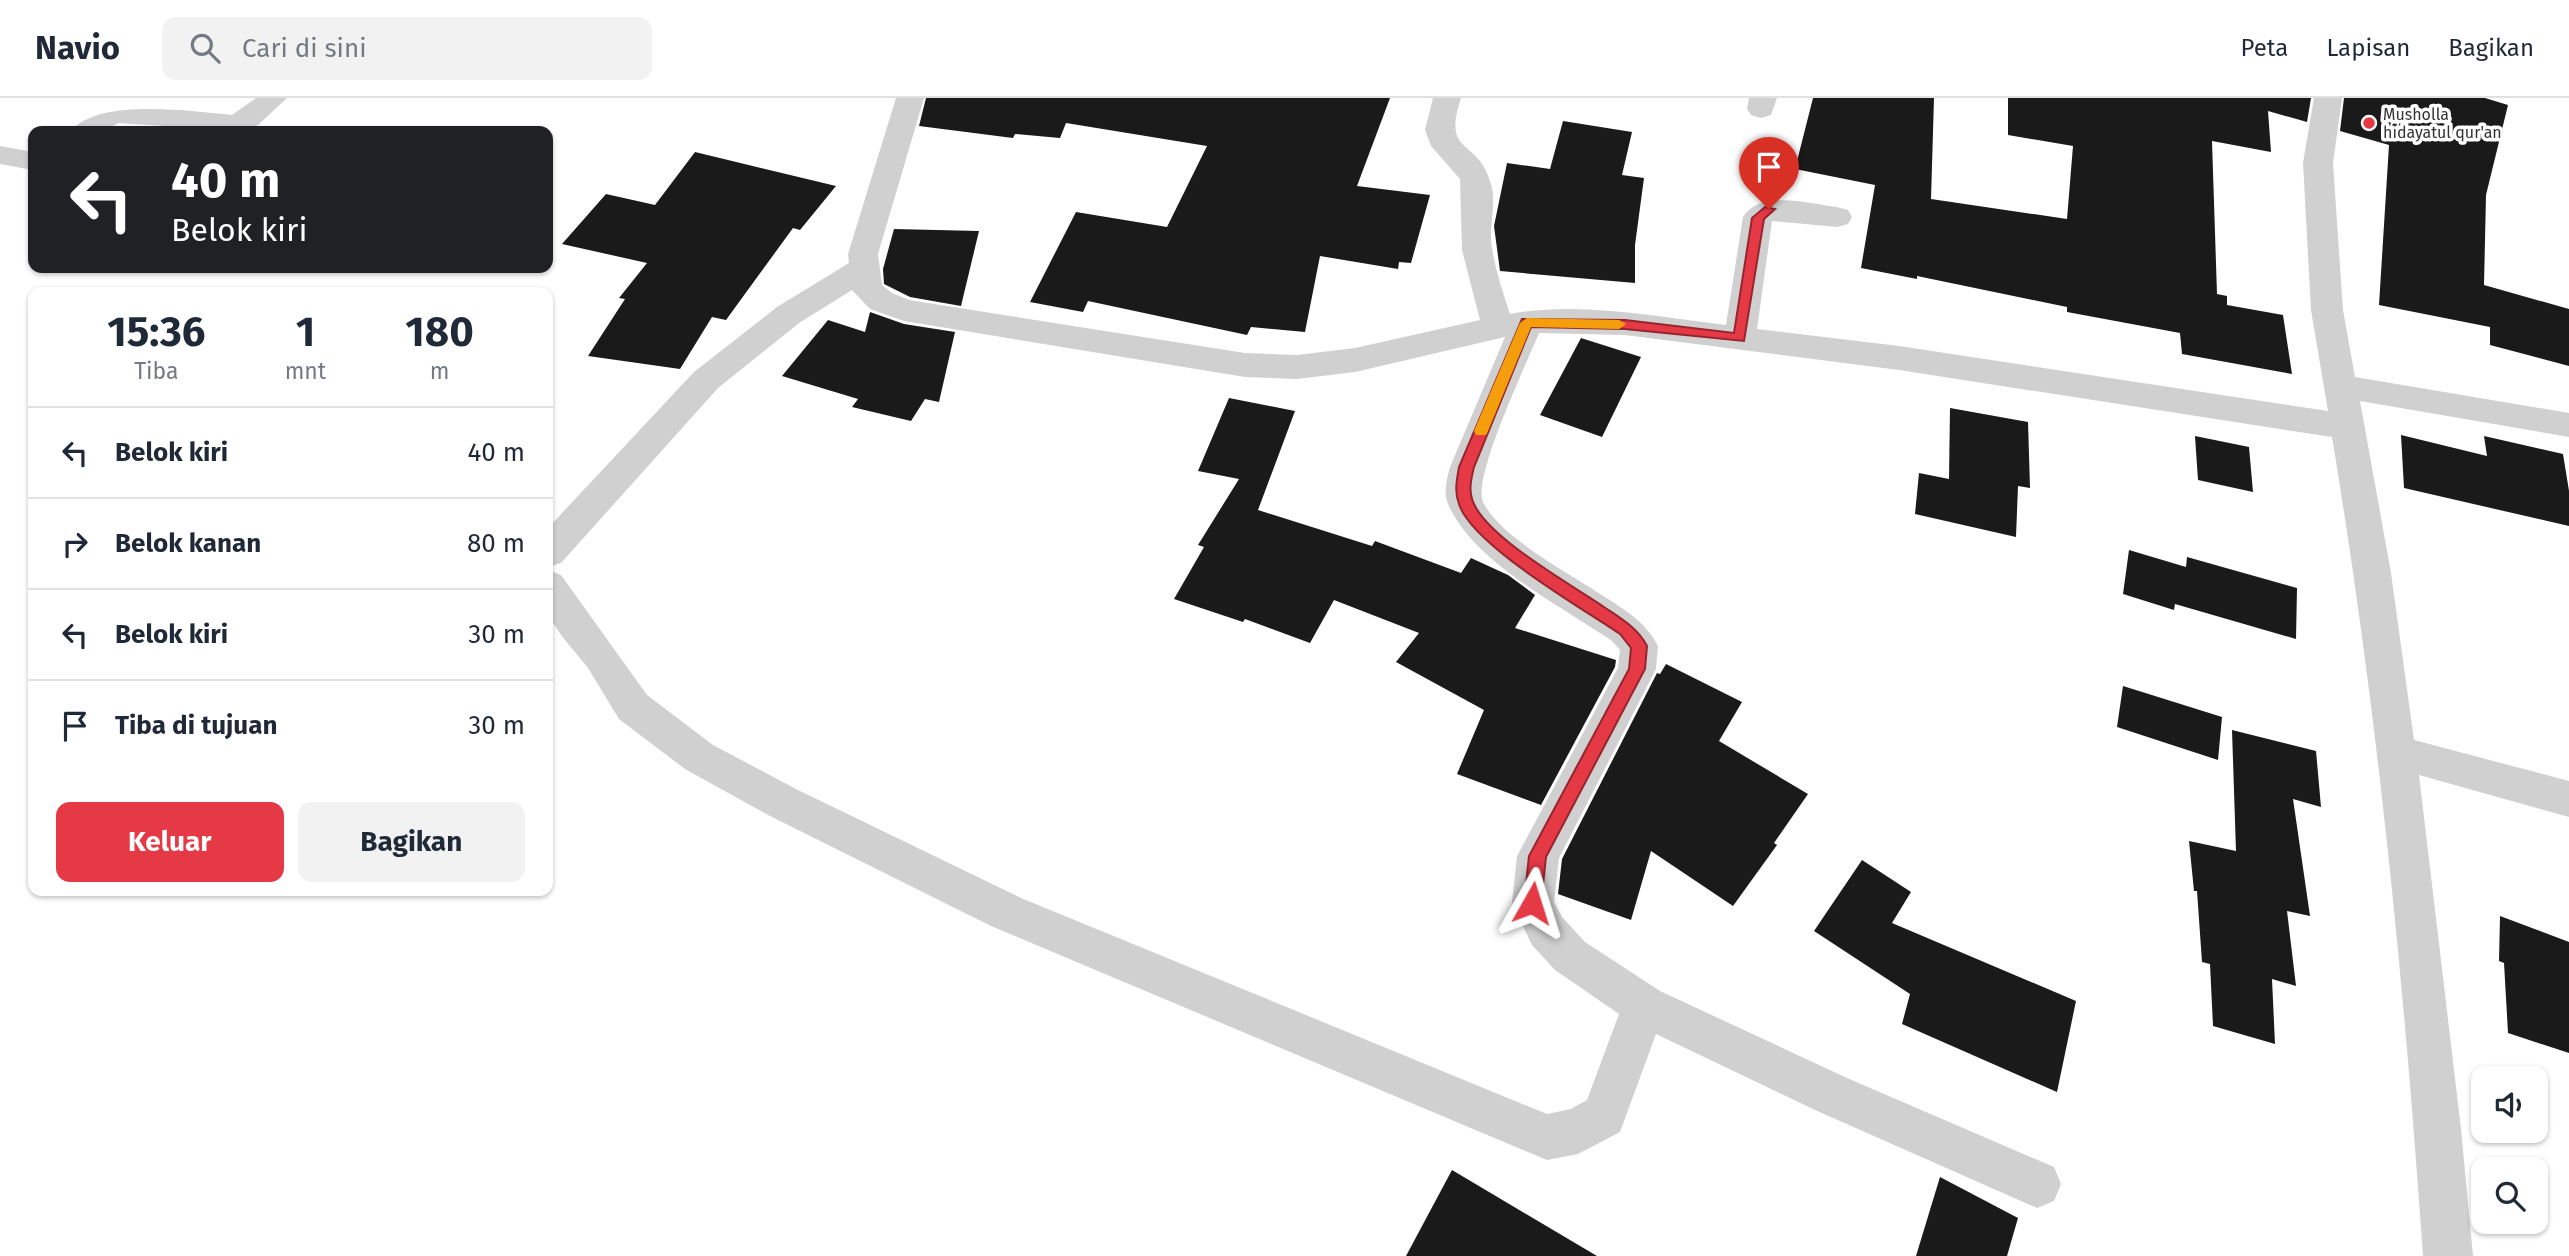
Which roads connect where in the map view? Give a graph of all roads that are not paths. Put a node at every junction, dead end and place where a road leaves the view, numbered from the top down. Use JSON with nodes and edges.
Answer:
{"nodes":[{"id":1,"x":273,"y":98,"type":"edge"},
{"id":2,"x":910,"y":98,"type":"edge"},
{"id":3,"x":1447,"y":98,"type":"edge"},
{"id":4,"x":2328,"y":98,"type":"edge"},
{"id":5,"x":91,"y":126,"type":"edge"},
{"id":6,"x":0,"y":155,"type":"edge"},
{"id":7,"x":28,"y":160,"type":"edge"},
{"id":8,"x":1837,"y":217,"type":"dead end"},
{"id":9,"x":863,"y":268,"type":"junction"},
{"id":10,"x":1512,"y":325,"type":"junction"},
{"id":11,"x":1740,"y":338,"type":"junction"},
{"id":12,"x":2339,"y":386,"type":"junction"},
{"id":13,"x":2569,"y":425,"type":"edge"},
{"id":14,"x":2349,"y":427,"type":"junction"},
{"id":15,"x":553,"y":547,"type":"edge"},
{"id":16,"x":553,"y":593,"type":"edge"},
{"id":17,"x":2396,"y":752,"type":"junction"},
{"id":18,"x":2569,"y":799,"type":"edge"},
{"id":19,"x":1644,"y":1006,"type":"junction"},
{"id":20,"x":2037,"y":1184,"type":"dead end"},
{"id":21,"x":2448,"y":1256,"type":"edge"}],
"edges":[{"from":1,"to":5,"type":"street"},
{"from":2,"to":9,"type":"street"},
{"from":3,"to":10,"type":"street"},
{"from":4,"to":12,"type":"street"},
{"from":6,"to":7,"type":"street"},
{"from":8,"to":11,"type":"street"},
{"from":9,"to":10,"type":"street"},
{"from":9,"to":15,"type":"street"},
{"from":10,"to":11,"type":"street"},
{"from":10,"to":19,"type":"street"},
{"from":11,"to":14,"type":"street"},
{"from":12,"to":13,"type":"street"},
{"from":12,"to":14,"type":"street"},
{"from":14,"to":17,"type":"street"},
{"from":16,"to":19,"type":"street"},
{"from":17,"to":18,"type":"street"},
{"from":17,"to":21,"type":"street"},
{"from":19,"to":20,"type":"street"}]}
